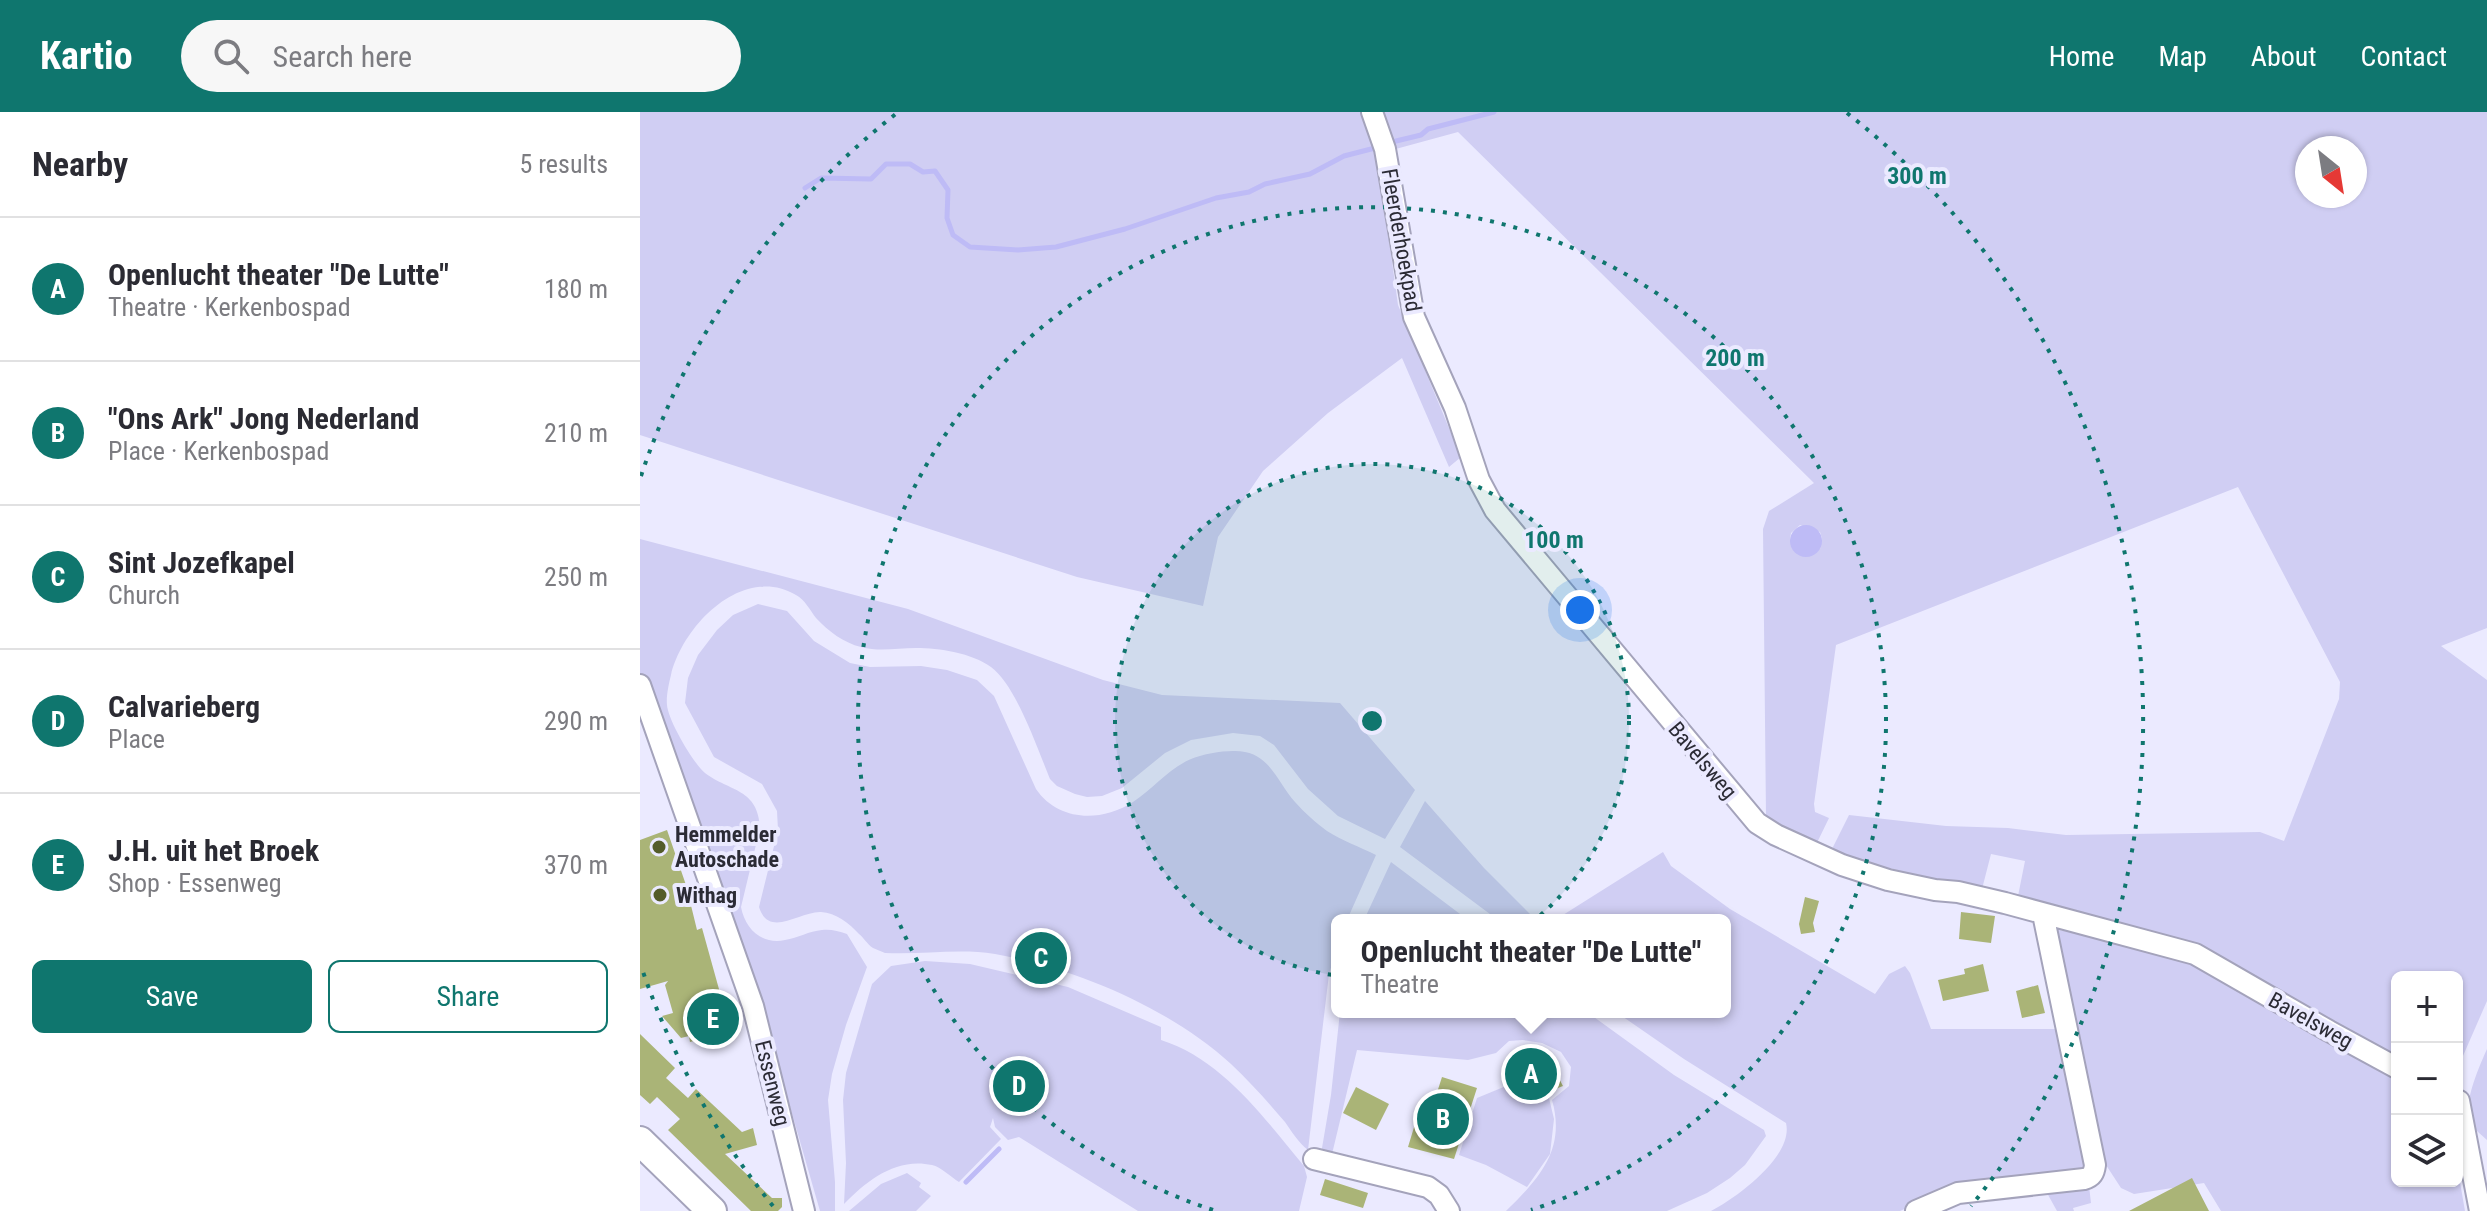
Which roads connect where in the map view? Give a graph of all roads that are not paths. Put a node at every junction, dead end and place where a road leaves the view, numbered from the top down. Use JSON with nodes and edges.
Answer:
{"nodes":[{"id":1,"x":1372,"y":112,"type":"edge"},
{"id":2,"x":1470,"y":456,"type":"joint"},
{"id":3,"x":640,"y":685,"type":"edge"},
{"id":4,"x":2043,"y":914,"type":"junction"},
{"id":5,"x":2391,"y":1065,"type":"edge"},
{"id":6,"x":2462,"y":1115,"type":"edge"},
{"id":7,"x":643,"y":1150,"type":"edge"},
{"id":8,"x":1314,"y":1159,"type":"dead end"},
{"id":9,"x":712,"y":1211,"type":"edge"},
{"id":10,"x":804,"y":1211,"type":"edge"},
{"id":11,"x":1449,"y":1211,"type":"edge"},
{"id":12,"x":1916,"y":1211,"type":"edge"},
{"id":13,"x":2480,"y":1211,"type":"edge"}],
"edges":[{"from":1,"to":2,"type":"street","name":"Fleerderhoekpad"},
{"from":2,"to":4,"type":"street","name":"Bavelsweg"},
{"from":3,"to":10,"type":"street","name":"Essenweg"},
{"from":4,"to":5,"type":"street","name":"Bavelsweg"},
{"from":4,"to":12,"type":"street"},
{"from":6,"to":13,"type":"street"},
{"from":7,"to":9,"type":"street"},
{"from":8,"to":11,"type":"street"}]}
